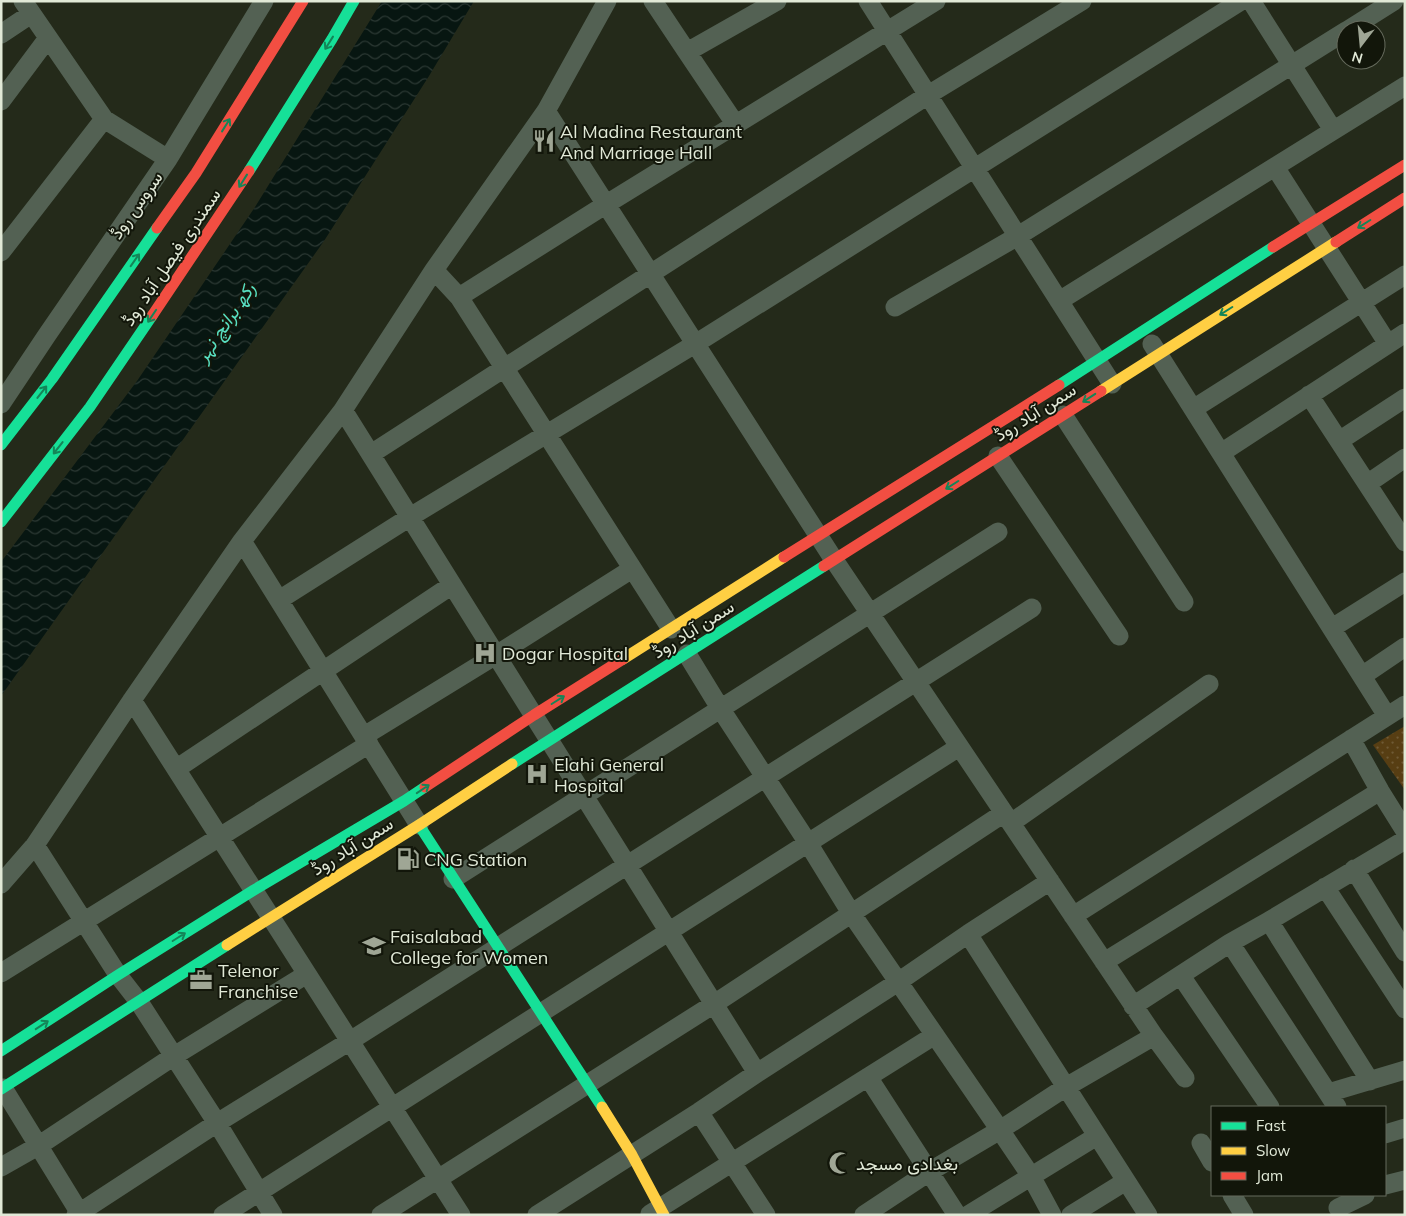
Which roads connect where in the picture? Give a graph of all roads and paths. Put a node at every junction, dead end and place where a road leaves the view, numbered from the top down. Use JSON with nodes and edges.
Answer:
{"nodes":[{"id":1,"x":264,"y":1,"type":"edge"},
{"id":2,"x":303,"y":1,"type":"edge"},
{"id":3,"x":354,"y":1,"type":"edge"},
{"id":4,"x":607,"y":1,"type":"edge"},
{"id":5,"x":653,"y":1,"type":"edge"},
{"id":6,"x":777,"y":1,"type":"edge"},
{"id":7,"x":868,"y":1,"type":"edge"},
{"id":8,"x":936,"y":1,"type":"edge"},
{"id":9,"x":1082,"y":1,"type":"edge"},
{"id":10,"x":1241,"y":1,"type":"edge"},
{"id":11,"x":1251,"y":1,"type":"edge"},
{"id":12,"x":1394,"y":1,"type":"edge"},
{"id":13,"x":27,"y":7,"type":"edge"},
{"id":14,"x":1363,"y":20,"type":"edge"},
{"id":15,"x":888,"y":32,"type":"junction"},
{"id":16,"x":1,"y":34,"type":"edge"},
{"id":17,"x":1336,"y":37,"type":"edge"},
{"id":18,"x":48,"y":38,"type":"junction"},
{"id":19,"x":687,"y":52,"type":"junction"},
{"id":20,"x":1292,"y":65,"type":"junction"},
{"id":21,"x":1405,"y":86,"type":"edge"},
{"id":22,"x":928,"y":95,"type":"junction"},
{"id":23,"x":1,"y":101,"type":"edge"},
{"id":24,"x":546,"y":110,"type":"junction"},
{"id":25,"x":104,"y":120,"type":"junction"},
{"id":26,"x":736,"y":125,"type":"junction"},
{"id":27,"x":1333,"y":130,"type":"junction"},
{"id":28,"x":168,"y":159,"type":"junction"},
{"id":29,"x":1405,"y":165,"type":"edge"},
{"id":30,"x":1275,"y":167,"type":"junction"},
{"id":31,"x":975,"y":168,"type":"junction"},
{"id":32,"x":1405,"y":198,"type":"edge"},
{"id":33,"x":605,"y":205,"type":"junction"},
{"id":34,"x":1311,"y":223,"type":"junction"},
{"id":35,"x":1018,"y":236,"type":"junction"},
{"id":36,"x":1327,"y":247,"type":"junction"},
{"id":37,"x":1,"y":252,"type":"edge"},
{"id":38,"x":434,"y":270,"type":"junction"},
{"id":39,"x":650,"y":275,"type":"junction"},
{"id":40,"x":1405,"y":275,"type":"edge"},
{"id":41,"x":459,"y":297,"type":"junction"},
{"id":42,"x":1059,"y":301,"type":"junction"},
{"id":43,"x":1361,"y":302,"type":"junction"},
{"id":44,"x":895,"y":306,"type":"dead end"},
{"id":45,"x":1142,"y":331,"type":"junction"},
{"id":46,"x":1405,"y":333,"type":"edge"},
{"id":47,"x":694,"y":344,"type":"junction"},
{"id":48,"x":1388,"y":344,"type":"junction"},
{"id":49,"x":1158,"y":354,"type":"junction"},
{"id":50,"x":1097,"y":360,"type":"junction"},
{"id":51,"x":504,"y":367,"type":"junction"},
{"id":52,"x":1112,"y":384,"type":"junction"},
{"id":53,"x":1309,"y":395,"type":"junction"},
{"id":54,"x":1405,"y":398,"type":"edge"},
{"id":55,"x":1,"y":404,"type":"edge"},
{"id":56,"x":1193,"y":409,"type":"junction"},
{"id":57,"x":343,"y":410,"type":"junction"},
{"id":58,"x":1063,"y":415,"type":"junction"},
{"id":59,"x":546,"y":435,"type":"junction"},
{"id":60,"x":1339,"y":441,"type":"junction"},
{"id":61,"x":1,"y":445,"type":"edge"},
{"id":62,"x":1221,"y":453,"type":"junction"},
{"id":63,"x":371,"y":454,"type":"junction"},
{"id":64,"x":998,"y":456,"type":"junction"},
{"id":65,"x":1405,"y":458,"type":"edge"},
{"id":66,"x":1367,"y":484,"type":"junction"},
{"id":67,"x":410,"y":517,"type":"junction"},
{"id":68,"x":1,"y":522,"type":"edge"},
{"id":69,"x":998,"y":532,"type":"dead end"},
{"id":70,"x":1402,"y":533,"type":"edge"},
{"id":71,"x":818,"y":535,"type":"junction"},
{"id":72,"x":242,"y":540,"type":"junction"},
{"id":73,"x":834,"y":560,"type":"junction"},
{"id":74,"x":632,"y":569,"type":"junction"},
{"id":75,"x":1405,"y":582,"type":"edge"},
{"id":76,"x":452,"y":585,"type":"junction"},
{"id":77,"x":279,"y":600,"type":"junction"},
{"id":78,"x":1184,"y":602,"type":"dead end"},
{"id":79,"x":1032,"y":608,"type":"dead end"},
{"id":80,"x":870,"y":614,"type":"junction"},
{"id":81,"x":1332,"y":628,"type":"junction"},
{"id":82,"x":671,"y":629,"type":"junction"},
{"id":83,"x":1119,"y":636,"type":"dead end"},
{"id":84,"x":1405,"y":647,"type":"edge"},
{"id":85,"x":687,"y":654,"type":"junction"},
{"id":86,"x":496,"y":655,"type":"junction"},
{"id":87,"x":324,"y":672,"type":"junction"},
{"id":88,"x":1362,"y":676,"type":"junction"},
{"id":89,"x":916,"y":682,"type":"junction"},
{"id":90,"x":1209,"y":684,"type":"dead end"},
{"id":91,"x":132,"y":700,"type":"junction"},
{"id":92,"x":1405,"y":706,"type":"edge"},
{"id":93,"x":720,"y":708,"type":"junction"},
{"id":94,"x":534,"y":715,"type":"junction"},
{"id":95,"x":1388,"y":716,"type":"junction"},
{"id":96,"x":1352,"y":739,"type":"junction"},
{"id":97,"x":366,"y":740,"type":"junction"},
{"id":98,"x":550,"y":740,"type":"junction"},
{"id":99,"x":959,"y":747,"type":"junction"},
{"id":100,"x":176,"y":769,"type":"junction"},
{"id":101,"x":765,"y":777,"type":"junction"},
{"id":102,"x":1380,"y":791,"type":"junction"},
{"id":103,"x":584,"y":795,"type":"junction"},
{"id":104,"x":404,"y":801,"type":"junction"},
{"id":105,"x":1007,"y":818,"type":"junction"},
{"id":106,"x":419,"y":825,"type":"junction"},
{"id":107,"x":1405,"y":831,"type":"edge"},
{"id":108,"x":219,"y":836,"type":"junction"},
{"id":109,"x":1405,"y":840,"type":"edge"},
{"id":110,"x":808,"y":843,"type":"junction"},
{"id":111,"x":35,"y":845,"type":"junction"},
{"id":112,"x":627,"y":865,"type":"junction"},
{"id":113,"x":1354,"y":869,"type":"junction"},
{"id":114,"x":453,"y":878,"type":"junction"},
{"id":115,"x":1050,"y":881,"type":"junction"},
{"id":116,"x":1,"y":884,"type":"edge"},
{"id":117,"x":1325,"y":887,"type":"junction"},
{"id":118,"x":254,"y":890,"type":"junction"},
{"id":119,"x":851,"y":914,"type":"junction"},
{"id":120,"x":1073,"y":916,"type":"junction"},
{"id":121,"x":271,"y":917,"type":"junction"},
{"id":122,"x":84,"y":922,"type":"junction"},
{"id":123,"x":1269,"y":922,"type":"junction"},
{"id":124,"x":669,"y":932,"type":"junction"},
{"id":125,"x":968,"y":934,"type":"junction"},
{"id":126,"x":1230,"y":943,"type":"junction"},
{"id":127,"x":498,"y":946,"type":"junction"},
{"id":128,"x":1405,"y":952,"type":"edge"},
{"id":129,"x":1104,"y":962,"type":"junction"},
{"id":130,"x":1,"y":973,"type":"edge"},
{"id":131,"x":307,"y":974,"type":"junction"},
{"id":132,"x":118,"y":975,"type":"junction"},
{"id":133,"x":1181,"y":976,"type":"junction"},
{"id":134,"x":898,"y":982,"type":"junction"},
{"id":135,"x":139,"y":1002,"type":"junction"},
{"id":136,"x":714,"y":1004,"type":"junction"},
{"id":137,"x":1133,"y":1006,"type":"junction"},
{"id":138,"x":1405,"y":1009,"type":"edge"},
{"id":139,"x":542,"y":1013,"type":"junction"},
{"id":140,"x":935,"y":1035,"type":"junction"},
{"id":141,"x":1154,"y":1036,"type":"junction"},
{"id":142,"x":350,"y":1041,"type":"junction"},
{"id":143,"x":1,"y":1051,"type":"edge"},
{"id":144,"x":174,"y":1056,"type":"junction"},
{"id":145,"x":1405,"y":1070,"type":"edge"},
{"id":146,"x":757,"y":1072,"type":"junction"},
{"id":147,"x":868,"y":1077,"type":"junction"},
{"id":148,"x":1184,"y":1078,"type":"dead end"},
{"id":149,"x":1370,"y":1081,"type":"junction"},
{"id":150,"x":588,"y":1085,"type":"junction"},
{"id":151,"x":1066,"y":1087,"type":"junction"},
{"id":152,"x":2,"y":1089,"type":"edge"},
{"id":153,"x":1332,"y":1100,"type":"edge"},
{"id":154,"x":1269,"y":1106,"type":"edge"},
{"id":155,"x":393,"y":1108,"type":"junction"},
{"id":156,"x":699,"y":1112,"type":"junction"},
{"id":157,"x":217,"y":1123,"type":"junction"},
{"id":158,"x":1405,"y":1128,"type":"edge"},
{"id":159,"x":1000,"y":1130,"type":"junction"},
{"id":160,"x":1386,"y":1134,"type":"edge"},
{"id":161,"x":1097,"y":1136,"type":"junction"},
{"id":162,"x":1201,"y":1143,"type":"dead end"},
{"id":163,"x":38,"y":1146,"type":"junction"},
{"id":164,"x":632,"y":1155,"type":"junction"},
{"id":165,"x":1211,"y":1160,"type":"edge"},
{"id":166,"x":732,"y":1163,"type":"junction"},
{"id":167,"x":1,"y":1167,"type":"edge"},
{"id":168,"x":929,"y":1172,"type":"junction"},
{"id":169,"x":1031,"y":1176,"type":"junction"},
{"id":170,"x":438,"y":1179,"type":"junction"},
{"id":171,"x":1405,"y":1180,"type":"edge"},
{"id":172,"x":1126,"y":1181,"type":"junction"},
{"id":173,"x":1386,"y":1184,"type":"edge"},
{"id":174,"x":260,"y":1191,"type":"junction"},
{"id":175,"x":1233,"y":1196,"type":"edge"},
{"id":176,"x":1362,"y":1196,"type":"edge"},
{"id":177,"x":1336,"y":1206,"type":"edge"},
{"id":178,"x":658,"y":1213,"type":"edge"},
{"id":179,"x":761,"y":1213,"type":"edge"},
{"id":180,"x":79,"y":1214,"type":"edge"},
{"id":181,"x":223,"y":1215,"type":"edge"},
{"id":182,"x":273,"y":1215,"type":"edge"},
{"id":183,"x":381,"y":1215,"type":"edge"},
{"id":184,"x":461,"y":1215,"type":"edge"},
{"id":185,"x":537,"y":1215,"type":"edge"},
{"id":186,"x":864,"y":1215,"type":"edge"},
{"id":187,"x":957,"y":1215,"type":"edge"},
{"id":188,"x":968,"y":1215,"type":"edge"},
{"id":189,"x":1052,"y":1215,"type":"edge"},
{"id":190,"x":1071,"y":1215,"type":"edge"},
{"id":191,"x":1148,"y":1215,"type":"edge"},
{"id":192,"x":1244,"y":1215,"type":"edge"}],
"edges":[{"from":1,"to":28,"type":"street","name":"سروس روڈ"},
{"from":61,"to":2,"type":"street","name":"سمندری فیصل آباد روڈ","one_way":true},
{"from":3,"to":68,"type":"street","name":"سمندری فیصل آباد روڈ","one_way":true},
{"from":4,"to":24,"type":"street"},
{"from":5,"to":19,"type":"street"},
{"from":6,"to":19,"type":"street"},
{"from":7,"to":15,"type":"street"},
{"from":8,"to":15,"type":"street"},
{"from":9,"to":22,"type":"street"},
{"from":10,"to":31,"type":"street"},
{"from":11,"to":20,"type":"street"},
{"from":12,"to":14,"type":"street"},
{"from":13,"to":16,"type":"street"},
{"from":13,"to":18,"type":"street"},
{"from":15,"to":22,"type":"street"},
{"from":15,"to":26,"type":"street"},
{"from":17,"to":20,"type":"street"},
{"from":18,"to":23,"type":"street"},
{"from":18,"to":25,"type":"street"},
{"from":19,"to":26,"type":"street"},
{"from":20,"to":27,"type":"street"},
{"from":20,"to":35,"type":"street"},
{"from":21,"to":27,"type":"street"},
{"from":22,"to":31,"type":"street"},
{"from":22,"to":39,"type":"street"},
{"from":24,"to":33,"type":"street"},
{"from":24,"to":38,"type":"street"},
{"from":25,"to":28,"type":"street"},
{"from":25,"to":37,"type":"street"},
{"from":26,"to":33,"type":"street"},
{"from":27,"to":30,"type":"street"},
{"from":28,"to":55,"type":"street","name":"سروس روڈ"},
{"from":29,"to":34,"type":"street","name":"سمن آباد روڈ"},
{"from":30,"to":34,"type":"street"},
{"from":30,"to":42,"type":"street"},
{"from":31,"to":35,"type":"street"},
{"from":31,"to":47,"type":"street"},
{"from":32,"to":36,"type":"street","name":"سمن آباد روڈ","one_way":true},
{"from":33,"to":39,"type":"street"},
{"from":33,"to":41,"type":"street"},
{"from":34,"to":36,"type":"street"},
{"from":34,"to":45,"type":"street","name":"سمن آباد روڈ"},
{"from":35,"to":42,"type":"street"},
{"from":35,"to":44,"type":"street"},
{"from":36,"to":43,"type":"street"},
{"from":36,"to":49,"type":"street","name":"سمن آباد روڈ","one_way":true},
{"from":38,"to":41,"type":"street"},
{"from":38,"to":57,"type":"street"},
{"from":39,"to":47,"type":"street"},
{"from":39,"to":51,"type":"street"},
{"from":40,"to":43,"type":"street"},
{"from":41,"to":51,"type":"street"},
{"from":42,"to":50,"type":"street"},
{"from":43,"to":48,"type":"street"},
{"from":43,"to":56,"type":"street"},
{"from":45,"to":49,"type":"street"},
{"from":45,"to":50,"type":"street","name":"سمن آباد روڈ"},
{"from":46,"to":48,"type":"street"},
{"from":47,"to":59,"type":"street"},
{"from":47,"to":71,"type":"street"},
{"from":48,"to":53,"type":"street"},
{"from":49,"to":52,"type":"street","name":"سمن آباد روڈ"},
{"from":49,"to":56,"type":"street"},
{"from":50,"to":52,"type":"street"},
{"from":50,"to":71,"type":"street","name":"سمن آباد روڈ"},
{"from":51,"to":59,"type":"street"},
{"from":51,"to":63,"type":"street"},
{"from":52,"to":58,"type":"street","name":"سمن آباد روڈ","one_way":true},
{"from":53,"to":60,"type":"street"},
{"from":53,"to":62,"type":"street"},
{"from":54,"to":60,"type":"street"},
{"from":56,"to":62,"type":"street"},
{"from":57,"to":63,"type":"street"},
{"from":57,"to":72,"type":"street"},
{"from":58,"to":64,"type":"street","name":"سمن آباد روڈ"},
{"from":58,"to":78,"type":"street"},
{"from":59,"to":67,"type":"street"},
{"from":59,"to":74,"type":"street"},
{"from":60,"to":66,"type":"street"},
{"from":62,"to":81,"type":"street"},
{"from":63,"to":67,"type":"street"},
{"from":64,"to":73,"type":"street","name":"سمن آباد روڈ","one_way":true},
{"from":64,"to":83,"type":"street"},
{"from":65,"to":66,"type":"street"},
{"from":66,"to":70,"type":"street"},
{"from":67,"to":76,"type":"street"},
{"from":67,"to":77,"type":"street"},
{"from":69,"to":80,"type":"street"},
{"from":71,"to":73,"type":"street"},
{"from":71,"to":82,"type":"street","name":"سمن آباد روڈ"},
{"from":72,"to":77,"type":"street"},
{"from":72,"to":91,"type":"street"},
{"from":73,"to":80,"type":"street"},
{"from":73,"to":85,"type":"street","name":"سمن آباد روڈ"},
{"from":74,"to":82,"type":"street"},
{"from":74,"to":86,"type":"street"},
{"from":75,"to":81,"type":"street"},
{"from":76,"to":86,"type":"street"},
{"from":76,"to":87,"type":"street"},
{"from":77,"to":87,"type":"street"},
{"from":79,"to":89,"type":"street"},
{"from":80,"to":89,"type":"street"},
{"from":80,"to":93,"type":"street"},
{"from":81,"to":88,"type":"street"},
{"from":94,"to":82,"type":"street","name":"سمن آباد روڈ","one_way":true},
{"from":84,"to":88,"type":"street"},
{"from":85,"to":93,"type":"street"},
{"from":85,"to":98,"type":"street","name":"سمن آباد روڈ"},
{"from":86,"to":94,"type":"street"},
{"from":86,"to":97,"type":"street"},
{"from":87,"to":97,"type":"street"},
{"from":87,"to":100,"type":"street"},
{"from":88,"to":95,"type":"street"},
{"from":89,"to":99,"type":"street"},
{"from":89,"to":101,"type":"street"},
{"from":90,"to":105,"type":"street"},
{"from":91,"to":100,"type":"street"},
{"from":91,"to":111,"type":"street"},
{"from":92,"to":95,"type":"street"},
{"from":93,"to":101,"type":"street"},
{"from":93,"to":103,"type":"street"},
{"from":94,"to":98,"type":"street"},
{"from":104,"to":94,"type":"street","name":"سمن آباد روڈ","one_way":true},
{"from":95,"to":96,"type":"street"},
{"from":96,"to":102,"type":"street"},
{"from":96,"to":120,"type":"street"},
{"from":97,"to":104,"type":"street"},
{"from":97,"to":108,"type":"street"},
{"from":98,"to":103,"type":"street"},
{"from":98,"to":106,"type":"street","name":"سمن آباد روڈ"},
{"from":99,"to":105,"type":"street"},
{"from":99,"to":110,"type":"street"},
{"from":100,"to":108,"type":"street"},
{"from":101,"to":110,"type":"street"},
{"from":101,"to":112,"type":"street"},
{"from":102,"to":107,"type":"street"},
{"from":102,"to":129,"type":"street"},
{"from":103,"to":112,"type":"street"},
{"from":103,"to":114,"type":"street"},
{"from":104,"to":106,"type":"street"},
{"from":104,"to":118,"type":"street","name":"سمن آباد روڈ"},
{"from":105,"to":115,"type":"street"},
{"from":105,"to":119,"type":"street"},
{"from":106,"to":114,"type":"street"},
{"from":106,"to":121,"type":"street","name":"سمن آباد روڈ"},
{"from":108,"to":118,"type":"street"},
{"from":108,"to":122,"type":"street"},
{"from":109,"to":113,"type":"street"},
{"from":110,"to":119,"type":"street"},
{"from":110,"to":124,"type":"street"},
{"from":111,"to":116,"type":"street"},
{"from":111,"to":122,"type":"street"},
{"from":112,"to":124,"type":"street"},
{"from":112,"to":127,"type":"street"},
{"from":113,"to":117,"type":"street"},
{"from":113,"to":128,"type":"street"},
{"from":114,"to":127,"type":"street"},
{"from":115,"to":120,"type":"street"},
{"from":115,"to":125,"type":"street"},
{"from":117,"to":123,"type":"street"},
{"from":117,"to":138,"type":"street"},
{"from":118,"to":121,"type":"street"},
{"from":132,"to":118,"type":"street","name":"سمن آباد روڈ","one_way":true},
{"from":119,"to":134,"type":"street"},
{"from":119,"to":136,"type":"street"},
{"from":120,"to":129,"type":"street"},
{"from":121,"to":131,"type":"street"},
{"from":121,"to":135,"type":"street","name":"سمن آباد روڈ"},
{"from":122,"to":130,"type":"street"},
{"from":122,"to":132,"type":"street"},
{"from":123,"to":126,"type":"street"},
{"from":123,"to":149,"type":"street"},
{"from":124,"to":136,"type":"street"},
{"from":124,"to":139,"type":"street"},
{"from":125,"to":134,"type":"street"},
{"from":125,"to":151,"type":"street"},
{"from":126,"to":133,"type":"street"},
{"from":126,"to":153,"type":"street"},
{"from":127,"to":139,"type":"street"},
{"from":127,"to":142,"type":"street"},
{"from":129,"to":137,"type":"street"},
{"from":131,"to":142,"type":"street"},
{"from":131,"to":144,"type":"street"},
{"from":132,"to":135,"type":"street"},
{"from":143,"to":132,"type":"street","name":"سمن آباد روڈ","one_way":true},
{"from":133,"to":137,"type":"street"},
{"from":133,"to":154,"type":"street"},
{"from":134,"to":140,"type":"street"},
{"from":134,"to":146,"type":"street"},
{"from":135,"to":144,"type":"street"},
{"from":135,"to":152,"type":"street","name":"سمن آباد روڈ"},
{"from":136,"to":146,"type":"street"},
{"from":136,"to":150,"type":"street"},
{"from":137,"to":141,"type":"street"},
{"from":139,"to":150,"type":"street"},
{"from":139,"to":155,"type":"street"},
{"from":140,"to":147,"type":"street"},
{"from":140,"to":159,"type":"street"},
{"from":141,"to":148,"type":"street"},
{"from":141,"to":151,"type":"street"},
{"from":142,"to":155,"type":"street"},
{"from":142,"to":157,"type":"street"},
{"from":144,"to":157,"type":"street"},
{"from":144,"to":163,"type":"street"},
{"from":145,"to":149,"type":"street"},
{"from":146,"to":156,"type":"street"},
{"from":147,"to":166,"type":"street"},
{"from":147,"to":168,"type":"street"},
{"from":149,"to":153,"type":"street"},
{"from":150,"to":164,"type":"street"},
{"from":150,"to":170,"type":"street"},
{"from":151,"to":159,"type":"street"},
{"from":151,"to":161,"type":"street"},
{"from":152,"to":163,"type":"street"},
{"from":155,"to":170,"type":"street"},
{"from":155,"to":174,"type":"street"},
{"from":156,"to":164,"type":"street"},
{"from":156,"to":166,"type":"street"},
{"from":157,"to":174,"type":"street"},
{"from":157,"to":180,"type":"street"},
{"from":158,"to":160,"type":"street"},
{"from":159,"to":168,"type":"street"},
{"from":159,"to":169,"type":"street"},
{"from":161,"to":169,"type":"street"},
{"from":161,"to":172,"type":"street"},
{"from":162,"to":165,"type":"street"},
{"from":163,"to":167,"type":"street"},
{"from":163,"to":180,"type":"street"},
{"from":164,"to":178,"type":"street"},
{"from":164,"to":185,"type":"street"},
{"from":166,"to":178,"type":"street"},
{"from":166,"to":179,"type":"street"},
{"from":168,"to":186,"type":"street"},
{"from":168,"to":187,"type":"street"},
{"from":169,"to":188,"type":"street"},
{"from":169,"to":189,"type":"street"},
{"from":170,"to":183,"type":"street"},
{"from":170,"to":184,"type":"street"},
{"from":171,"to":173,"type":"street"},
{"from":172,"to":190,"type":"street"},
{"from":172,"to":191,"type":"street"},
{"from":174,"to":181,"type":"street"},
{"from":174,"to":182,"type":"street"},
{"from":175,"to":192,"type":"street"},
{"from":176,"to":177,"type":"street"}]}
